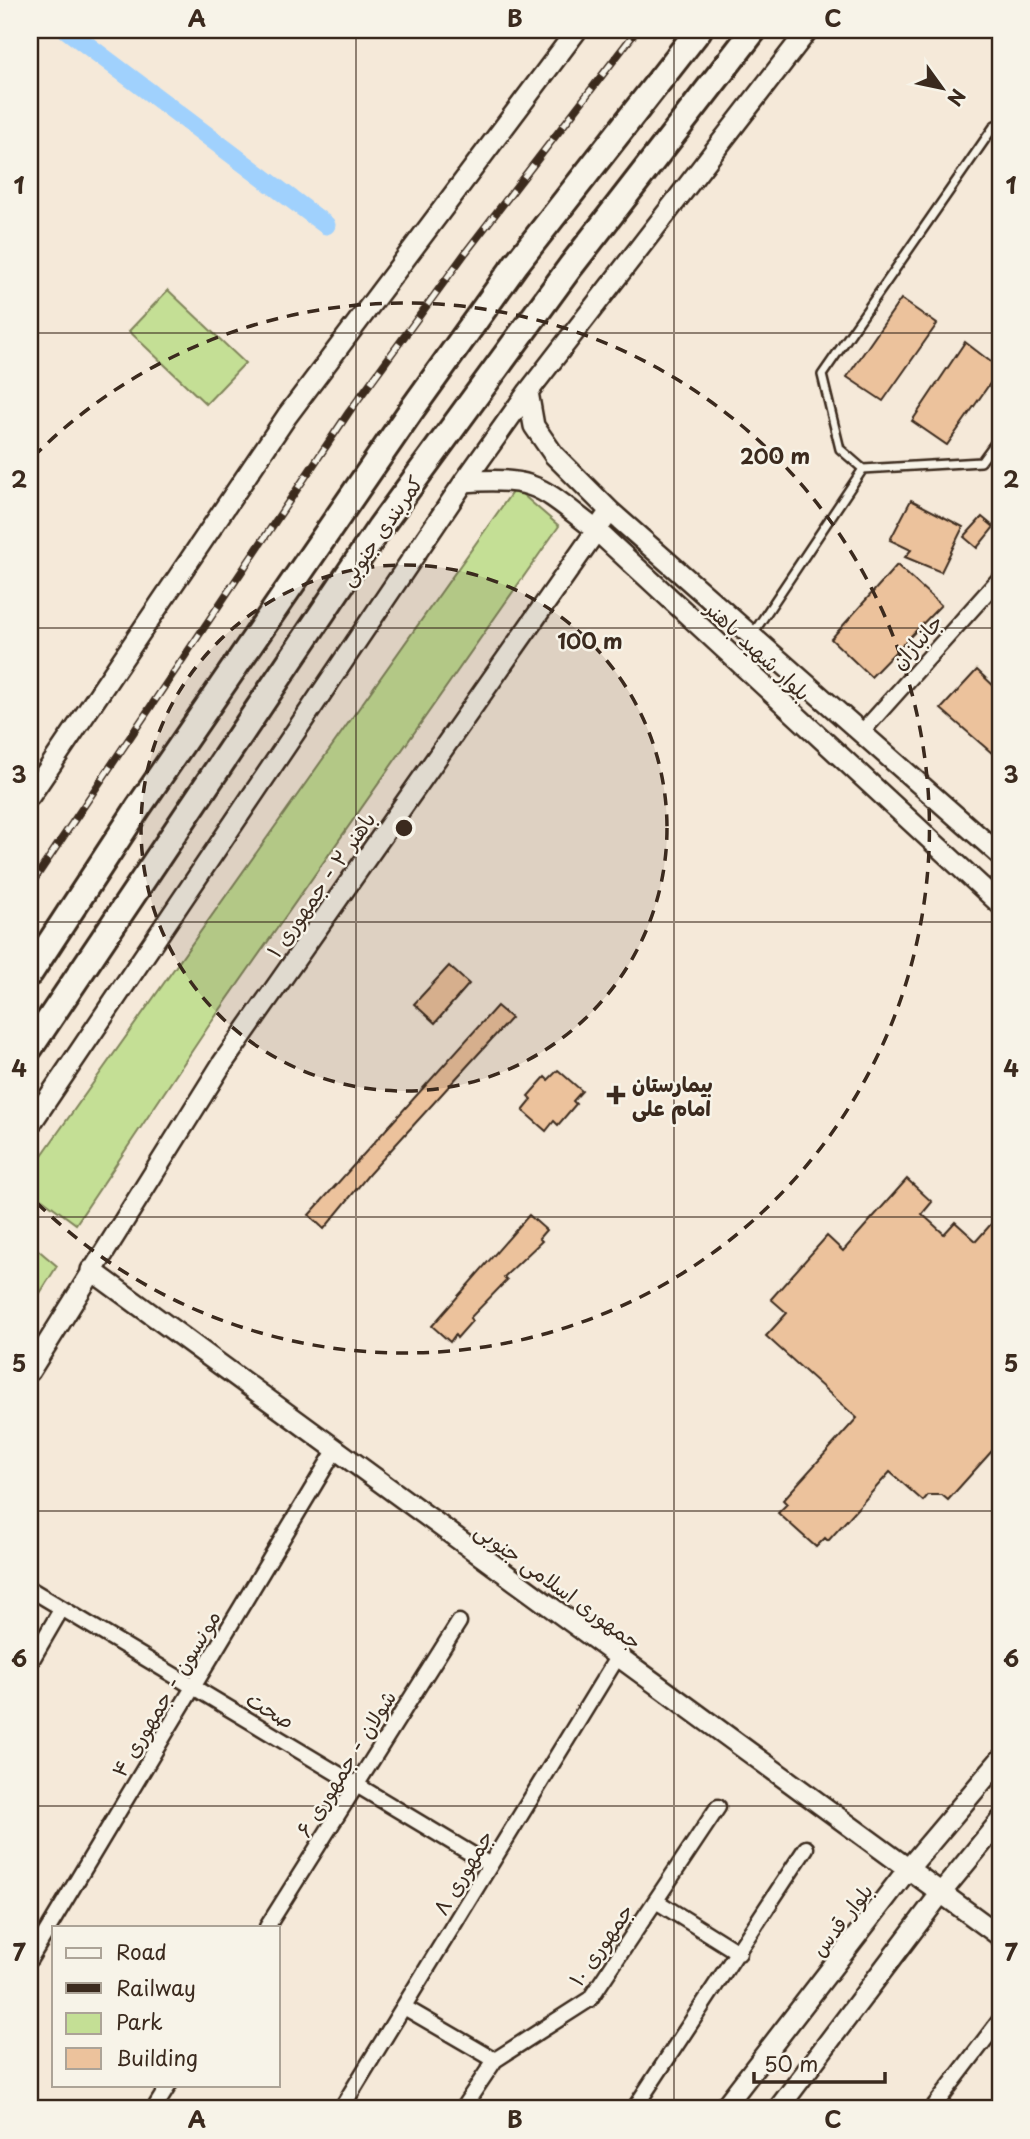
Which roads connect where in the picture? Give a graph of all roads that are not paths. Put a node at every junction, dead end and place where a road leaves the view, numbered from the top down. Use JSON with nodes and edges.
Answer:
{"nodes":[{"id":1,"x":577,"y":30,"type":"edge"},
{"id":2,"x":699,"y":30,"type":"edge"},
{"id":3,"x":754,"y":30,"type":"edge"},
{"id":4,"x":808,"y":30,"type":"edge"},
{"id":5,"x":1000,"y":129,"type":"edge"},
{"id":6,"x":528,"y":393,"type":"junction"},
{"id":7,"x":1000,"y":436,"type":"edge"},
{"id":8,"x":863,"y":469,"type":"junction"},
{"id":9,"x":464,"y":482,"type":"junction"},
{"id":10,"x":610,"y":511,"type":"junction"},
{"id":11,"x":596,"y":530,"type":"junction"},
{"id":12,"x":1000,"y":578,"type":"edge"},
{"id":13,"x":752,"y":636,"type":"junction"},
{"id":14,"x":862,"y":732,"type":"junction"},
{"id":15,"x":30,"y":796,"type":"edge"},
{"id":16,"x":1000,"y":855,"type":"edge"},
{"id":17,"x":1000,"y":904,"type":"edge"},
{"id":18,"x":30,"y":973,"type":"edge"},
{"id":19,"x":30,"y":1048,"type":"edge"},
{"id":20,"x":30,"y":1125,"type":"edge"},
{"id":21,"x":91,"y":1270,"type":"junction"},
{"id":22,"x":30,"y":1371,"type":"edge"},
{"id":23,"x":335,"y":1449,"type":"junction"},
{"id":24,"x":30,"y":1589,"type":"edge"},
{"id":25,"x":62,"y":1608,"type":"junction"},
{"id":26,"x":458,"y":1622,"type":"dead end"},
{"id":27,"x":618,"y":1656,"type":"junction"},
{"id":28,"x":30,"y":1663,"type":"edge"},
{"id":29,"x":193,"y":1687,"type":"junction"},
{"id":30,"x":1000,"y":1760,"type":"edge"},
{"id":31,"x":356,"y":1785,"type":"junction"},
{"id":32,"x":718,"y":1807,"type":"dead end"},
{"id":33,"x":1000,"y":1821,"type":"edge"},
{"id":34,"x":806,"y":1848,"type":"dead end"},
{"id":35,"x":490,"y":1865,"type":"junction"},
{"id":36,"x":908,"y":1869,"type":"junction"},
{"id":37,"x":942,"y":1892,"type":"junction"},
{"id":38,"x":656,"y":1900,"type":"junction"},
{"id":39,"x":268,"y":1926,"type":"edge"},
{"id":40,"x":1000,"y":1936,"type":"edge"},
{"id":41,"x":739,"y":1953,"type":"junction"},
{"id":42,"x":30,"y":1959,"type":"edge"},
{"id":43,"x":404,"y":2007,"type":"junction"},
{"id":44,"x":1000,"y":2020,"type":"edge"},
{"id":45,"x":495,"y":2060,"type":"junction"},
{"id":46,"x":168,"y":2086,"type":"edge"},
{"id":47,"x":154,"y":2109,"type":"edge"},
{"id":48,"x":341,"y":2109,"type":"edge"},
{"id":49,"x":462,"y":2109,"type":"edge"},
{"id":50,"x":634,"y":2109,"type":"edge"},
{"id":51,"x":723,"y":2109,"type":"edge"},
{"id":52,"x":778,"y":2109,"type":"edge"},
{"id":53,"x":932,"y":2109,"type":"edge"}],
"edges":[{"from":1,"to":15,"type":"main road"},
{"from":2,"to":18,"type":"highway","name":"کمربندی جنوبی"},
{"from":3,"to":19,"type":"highway","name":"کمربندی جنوبی"},
{"from":4,"to":6,"type":"main road"},
{"from":5,"to":8,"type":"lane"},
{"from":6,"to":9,"type":"main road"},
{"from":6,"to":10,"type":"main road","name":"بلوار شهید باهنر"},
{"from":7,"to":8,"type":"lane"},
{"from":8,"to":13,"type":"lane"},
{"from":9,"to":11,"type":"main road","name":"بلوار شهید باهنر"},
{"from":9,"to":20,"type":"main road"},
{"from":10,"to":11,"type":"main road","name":"باهنر ۲ - جمهوری ۱"},
{"from":10,"to":13,"type":"main road","name":"بلوار شهید باهنر"},
{"from":11,"to":17,"type":"main road","name":"بلوار شهید باهنر"},
{"from":11,"to":21,"type":"main road","name":"باهنر ۲ - جمهوری ۱"},
{"from":12,"to":14,"type":"street","name":"جانبازان"},
{"from":13,"to":14,"type":"main road","name":"بلوار شهید باهنر"},
{"from":14,"to":16,"type":"main road","name":"بلوار شهید باهنر"},
{"from":21,"to":22,"type":"main road","name":"باهنر ۲ - جمهوری ۱"},
{"from":21,"to":23,"type":"main road","name":"جمهوری اسلامی جنوبی"},
{"from":23,"to":27,"type":"main road","name":"جمهوری اسلامی جنوبی"},
{"from":23,"to":29,"type":"street","name":"مونسون - جمهوری ۴"},
{"from":24,"to":25,"type":"street","name":"صحت"},
{"from":25,"to":28,"type":"street"},
{"from":25,"to":29,"type":"street","name":"صحت"},
{"from":26,"to":31,"type":"street","name":"شولان - جمهوری ۶"},
{"from":27,"to":35,"type":"street","name":"جمهوری ۸"},
{"from":27,"to":36,"type":"main road","name":"جمهوری اسلامی جنوبی"},
{"from":29,"to":31,"type":"street","name":"صحت"},
{"from":29,"to":42,"type":"street","name":"مونسون - جمهوری ۴"},
{"from":30,"to":36,"type":"main road","name":"بلوار قدس"},
{"from":31,"to":35,"type":"street","name":"صحت"},
{"from":31,"to":39,"type":"street","name":"شولان - جمهوری ۶"},
{"from":32,"to":38,"type":"street","name":"جمهوری ۱۰"},
{"from":33,"to":37,"type":"main road"},
{"from":34,"to":41,"type":"street"},
{"from":35,"to":43,"type":"street","name":"جمهوری ۸"},
{"from":36,"to":37,"type":"main road","name":"جمهوری اسلامی جنوبی"},
{"from":36,"to":51,"type":"main road","name":"بلوار قدس"},
{"from":37,"to":40,"type":"main road","name":"جمهوری اسلامی جنوبی"},
{"from":37,"to":52,"type":"main road"},
{"from":38,"to":41,"type":"street"},
{"from":38,"to":45,"type":"street","name":"جمهوری ۱۰"},
{"from":41,"to":50,"type":"street"},
{"from":43,"to":45,"type":"street"},
{"from":43,"to":48,"type":"street","name":"جمهوری ۸"},
{"from":44,"to":53,"type":"street"},
{"from":45,"to":49,"type":"street","name":"جمهوری ۱۰"},
{"from":46,"to":47,"type":"street"}]}
